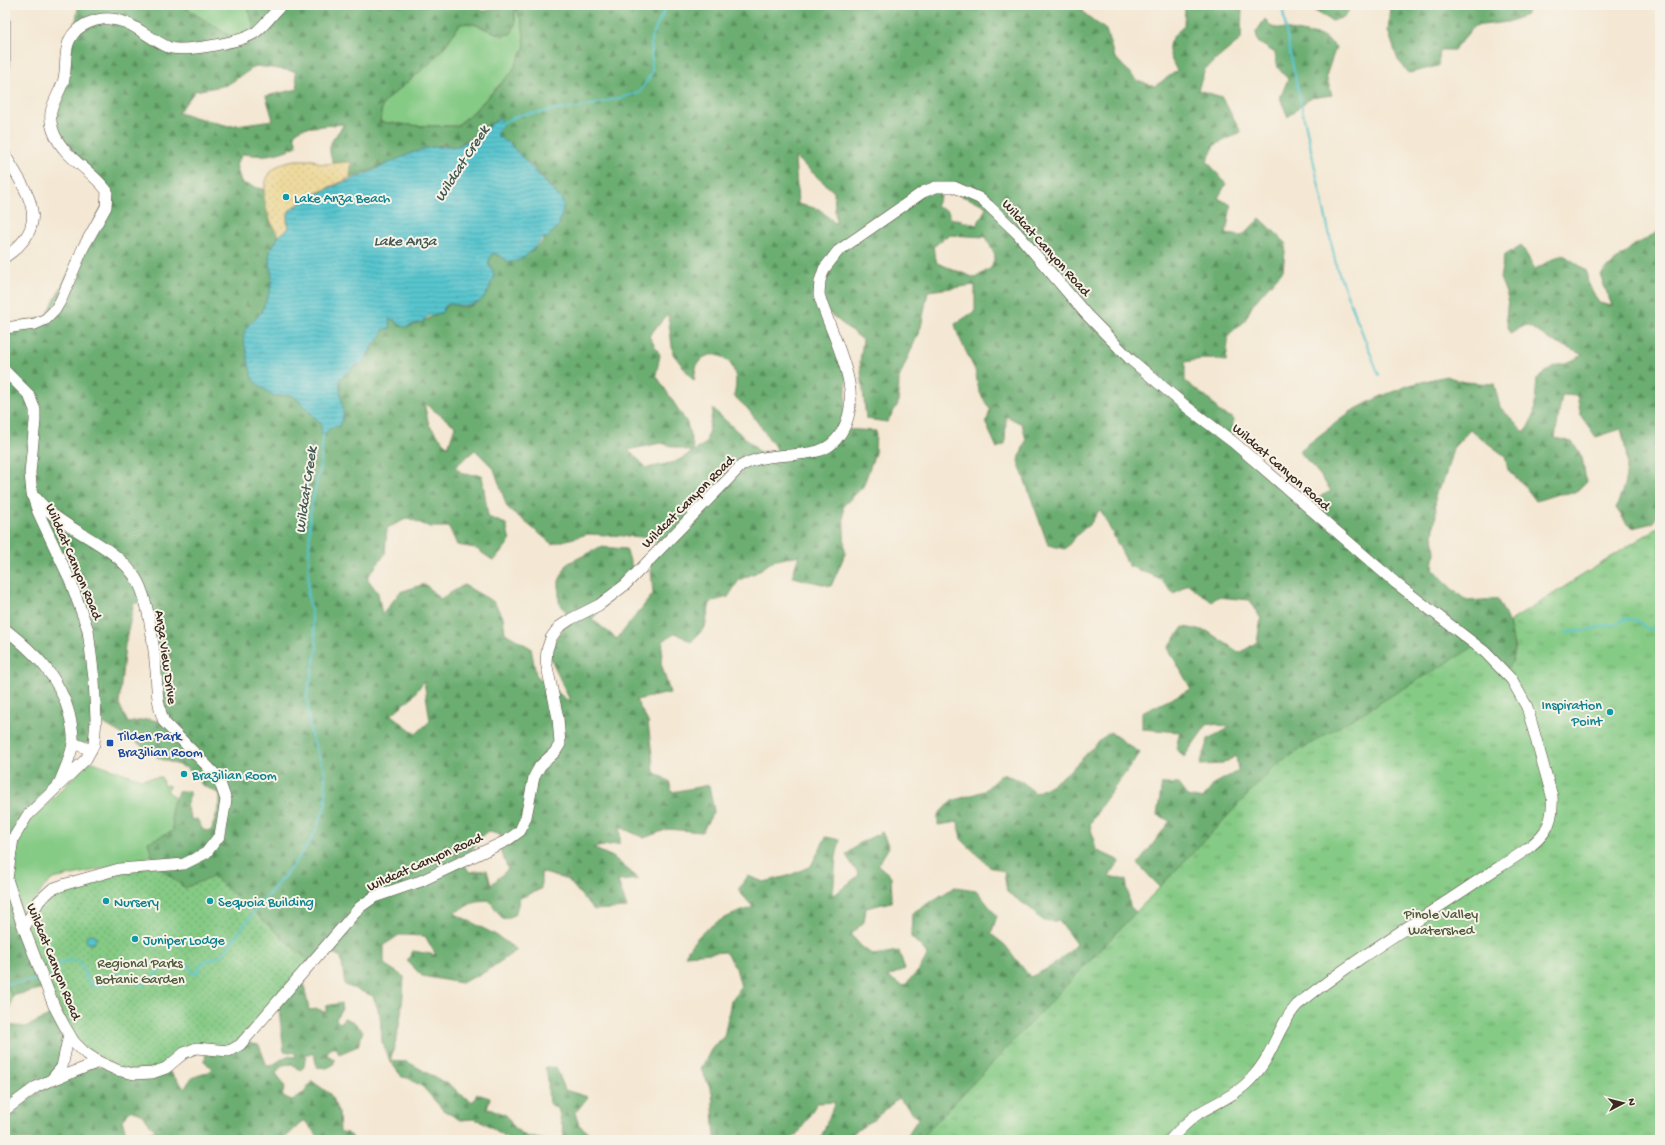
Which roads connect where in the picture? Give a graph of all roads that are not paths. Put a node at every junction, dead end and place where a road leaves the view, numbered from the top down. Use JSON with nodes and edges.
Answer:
{"nodes":[{"id":1,"x":280,"y":5,"type":"edge"},
{"id":2,"x":5,"y":23,"type":"edge"},
{"id":3,"x":5,"y":68,"type":"edge"},
{"id":4,"x":5,"y":155,"type":"edge"},
{"id":5,"x":5,"y":257,"type":"edge"},
{"id":6,"x":5,"y":328,"type":"edge"},
{"id":7,"x":5,"y":371,"type":"edge"},
{"id":8,"x":32,"y":494,"type":"junction"},
{"id":9,"x":5,"y":629,"type":"edge"},
{"id":10,"x":73,"y":743,"type":"junction"},
{"id":11,"x":91,"y":750,"type":"junction"},
{"id":12,"x":59,"y":784,"type":"junction"},
{"id":13,"x":24,"y":928,"type":"junction"},
{"id":14,"x":69,"y":1034,"type":"junction"},
{"id":15,"x":99,"y":1062,"type":"junction"},
{"id":16,"x":51,"y":1080,"type":"junction"},
{"id":17,"x":5,"y":1110,"type":"edge"},
{"id":18,"x":1170,"y":1140,"type":"edge"}],
"edges":[{"from":1,"to":6,"type":"street"},
{"from":2,"to":3,"type":"street"},
{"from":4,"to":5,"type":"street"},
{"from":7,"to":8,"type":"street","name":"Wildcat Canyon Road"},
{"from":8,"to":11,"type":"street","name":"Wildcat Canyon Road"},
{"from":8,"to":13,"type":"street","name":"Anza View Drive"},
{"from":9,"to":10,"type":"street"},
{"from":10,"to":11,"type":"street"},
{"from":10,"to":12,"type":"street"},
{"from":11,"to":12,"type":"street","name":"Wildcat Canyon Road"},
{"from":12,"to":13,"type":"street","name":"Wildcat Canyon Road"},
{"from":13,"to":14,"type":"street","name":"Wildcat Canyon Road"},
{"from":14,"to":15,"type":"street","name":"Wildcat Canyon Road"},
{"from":14,"to":16,"type":"street"},
{"from":15,"to":16,"type":"street"},
{"from":15,"to":18,"type":"street","name":"Wildcat Canyon Road"},
{"from":16,"to":17,"type":"street"}]}
